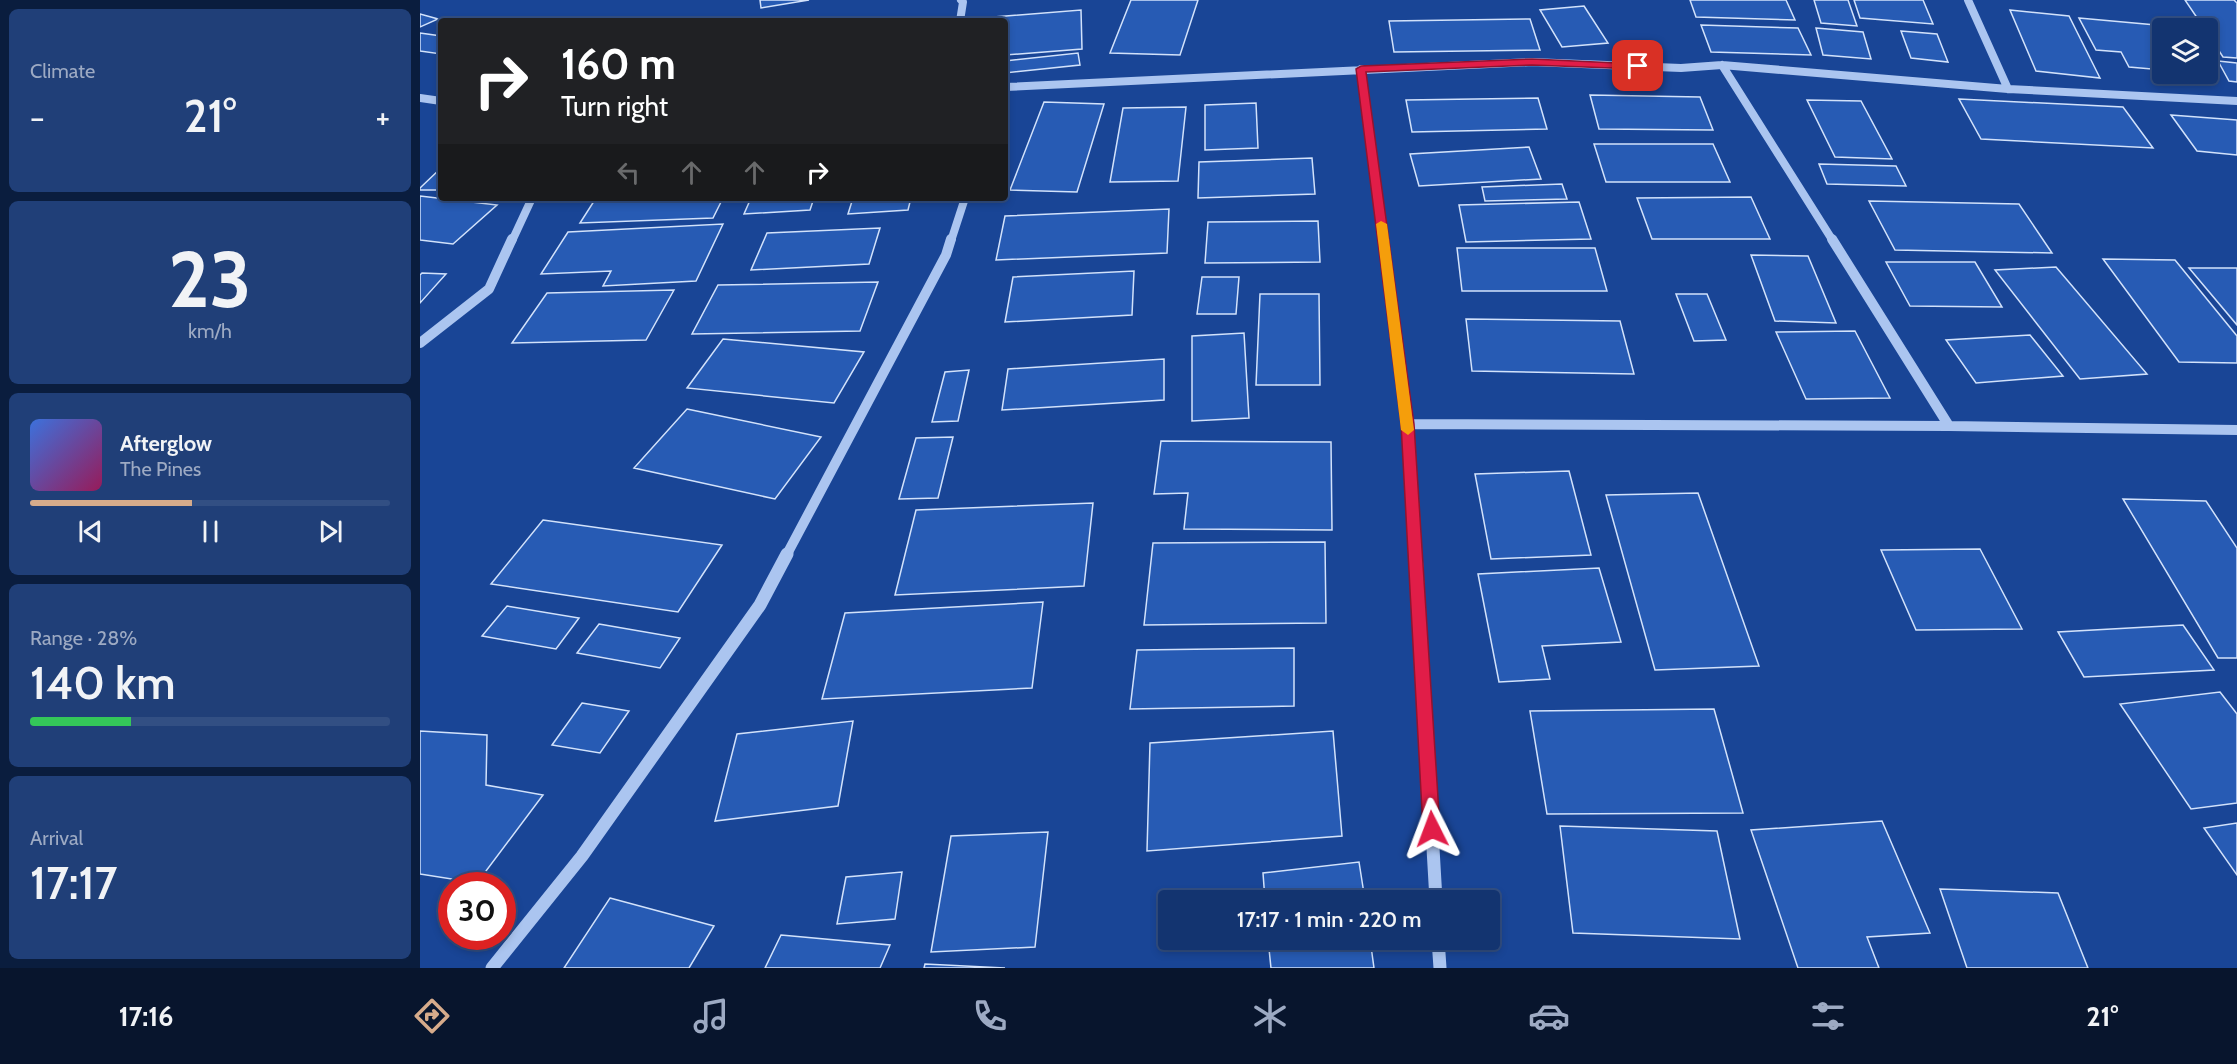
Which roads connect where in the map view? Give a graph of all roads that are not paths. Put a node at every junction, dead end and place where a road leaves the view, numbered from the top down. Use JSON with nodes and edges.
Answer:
{"nodes":[{"id":1,"x":961,"y":0,"type":"edge"},
{"id":2,"x":1968,"y":0,"type":"edge"},
{"id":3,"x":960,"y":18,"type":"edge"},
{"id":4,"x":1722,"y":64,"type":"junction"},
{"id":5,"x":1361,"y":69,"type":"junction"},
{"id":6,"x":1008,"y":87,"type":"edge"},
{"id":7,"x":2008,"y":89,"type":"junction"},
{"id":8,"x":420,"y":98,"type":"edge"},
{"id":9,"x":438,"y":101,"type":"edge"},
{"id":10,"x":2237,"y":101,"type":"edge"},
{"id":11,"x":531,"y":201,"type":"edge"},
{"id":12,"x":963,"y":201,"type":"edge"},
{"id":13,"x":420,"y":343,"type":"edge"},
{"id":14,"x":1408,"y":424,"type":"junction"},
{"id":15,"x":1949,"y":426,"type":"junction"},
{"id":16,"x":2237,"y":430,"type":"edge"},
{"id":17,"x":1435,"y":890,"type":"edge"},
{"id":18,"x":1439,"y":950,"type":"edge"},
{"id":19,"x":492,"y":968,"type":"edge"},
{"id":20,"x":1440,"y":968,"type":"edge"}],
"edges":[{"from":1,"to":3,"type":"street"},
{"from":2,"to":7,"type":"street"},
{"from":4,"to":5,"type":"street"},
{"from":4,"to":7,"type":"street"},
{"from":4,"to":15,"type":"street"},
{"from":5,"to":6,"type":"street"},
{"from":5,"to":14,"type":"street"},
{"from":7,"to":10,"type":"street"},
{"from":8,"to":9,"type":"street"},
{"from":11,"to":13,"type":"street"},
{"from":12,"to":19,"type":"street"},
{"from":14,"to":15,"type":"street"},
{"from":14,"to":17,"type":"street"},
{"from":15,"to":16,"type":"street"},
{"from":18,"to":20,"type":"street"}]}
